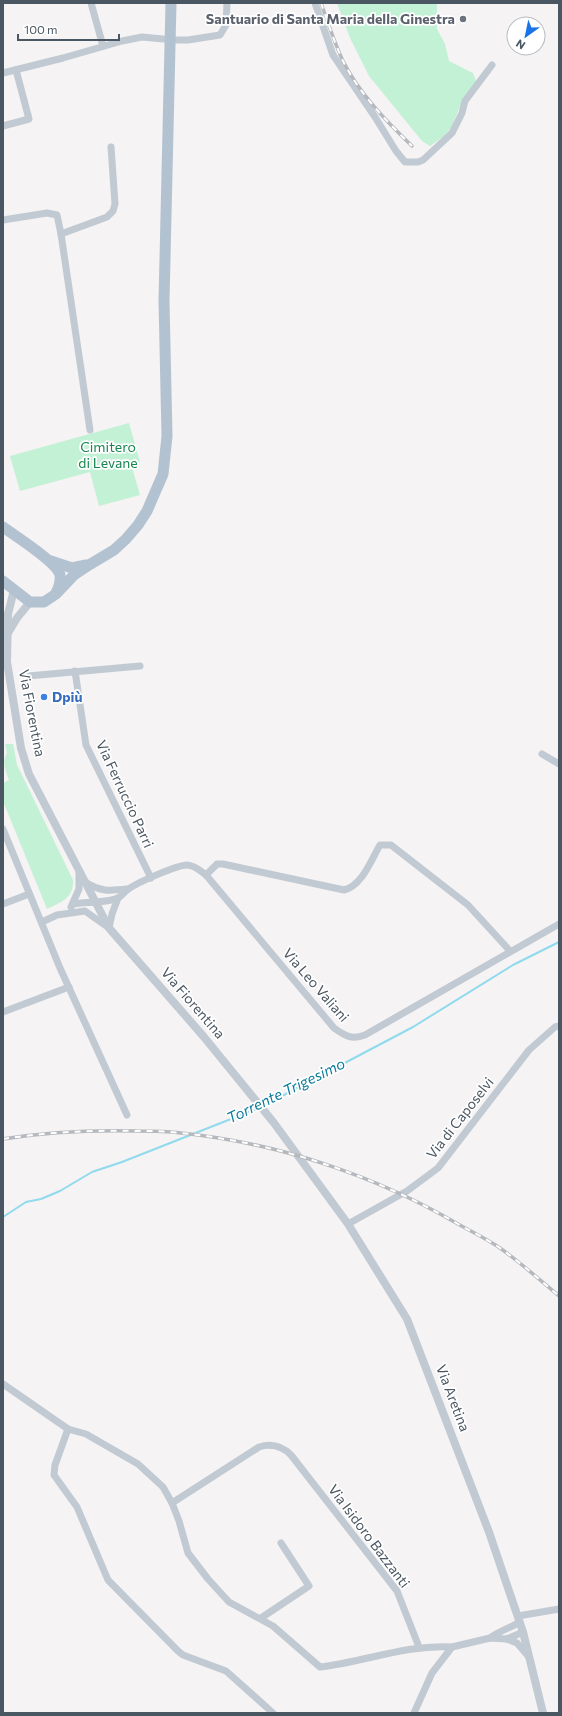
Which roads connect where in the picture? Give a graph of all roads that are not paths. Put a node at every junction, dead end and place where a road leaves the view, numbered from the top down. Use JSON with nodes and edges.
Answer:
{"nodes":[{"id":1,"x":91,"y":3,"type":"edge"},
{"id":2,"x":171,"y":3,"type":"edge"},
{"id":3,"x":227,"y":3,"type":"edge"},
{"id":4,"x":315,"y":3,"type":"edge"},
{"id":5,"x":163,"y":39,"type":"dead end"},
{"id":6,"x":177,"y":40,"type":"dead end"},
{"id":7,"x":103,"y":46,"type":"junction"},
{"id":8,"x":492,"y":65,"type":"dead end"},
{"id":9,"x":16,"y":70,"type":"junction"},
{"id":10,"x":3,"y":73,"type":"edge"},
{"id":11,"x":3,"y":126,"type":"edge"},
{"id":12,"x":111,"y":147,"type":"dead end"},
{"id":13,"x":3,"y":220,"type":"edge"},
{"id":14,"x":61,"y":234,"type":"junction"},
{"id":15,"x":90,"y":430,"type":"dead end"},
{"id":16,"x":3,"y":527,"type":"edge"},
{"id":17,"x":48,"y":560,"type":"junction"},
{"id":18,"x":89,"y":565,"type":"junction"},
{"id":19,"x":3,"y":581,"type":"edge"},
{"id":20,"x":14,"y":590,"type":"junction"},
{"id":21,"x":56,"y":594,"type":"junction"},
{"id":22,"x":30,"y":602,"type":"junction"},
{"id":23,"x":7,"y":633,"type":"junction"},
{"id":24,"x":140,"y":666,"type":"dead end"},
{"id":25,"x":75,"y":671,"type":"junction"},
{"id":26,"x":28,"y":676,"type":"dead end"},
{"id":27,"x":542,"y":754,"type":"dead end"},
{"id":28,"x":559,"y":764,"type":"edge"},
{"id":29,"x":3,"y":829,"type":"edge"},
{"id":30,"x":79,"y":873,"type":"junction"},
{"id":31,"x":206,"y":875,"type":"junction"},
{"id":32,"x":151,"y":878,"type":"junction"},
{"id":33,"x":84,"y":882,"type":"junction"},
{"id":34,"x":128,"y":889,"type":"junction"},
{"id":35,"x":106,"y":892,"type":"junction"},
{"id":36,"x":29,"y":894,"type":"junction"},
{"id":37,"x":118,"y":898,"type":"junction"},
{"id":38,"x":94,"y":901,"type":"junction"},
{"id":39,"x":3,"y":904,"type":"edge"},
{"id":40,"x":73,"y":904,"type":"junction"},
{"id":41,"x":85,"y":911,"type":"junction"},
{"id":42,"x":67,"y":912,"type":"junction"},
{"id":43,"x":42,"y":922,"type":"junction"},
{"id":44,"x":559,"y":924,"type":"edge"},
{"id":45,"x":109,"y":928,"type":"junction"},
{"id":46,"x":510,"y":951,"type":"junction"},
{"id":47,"x":69,"y":987,"type":"junction"},
{"id":48,"x":3,"y":1012,"type":"edge"},
{"id":49,"x":559,"y":1026,"type":"edge"},
{"id":50,"x":127,"y":1115,"type":"dead end"},
{"id":51,"x":274,"y":1123,"type":"joint"},
{"id":52,"x":348,"y":1224,"type":"junction"},
{"id":53,"x":3,"y":1384,"type":"edge"},
{"id":54,"x":68,"y":1429,"type":"junction"},
{"id":55,"x":172,"y":1503,"type":"junction"},
{"id":56,"x":281,"y":1544,"type":"dead end"},
{"id":57,"x":559,"y":1609,"type":"edge"},
{"id":58,"x":261,"y":1618,"type":"junction"},
{"id":59,"x":519,"y":1619,"type":"junction"},
{"id":60,"x":505,"y":1630,"type":"junction"},
{"id":61,"x":523,"y":1632,"type":"junction"},
{"id":62,"x":490,"y":1638,"type":"junction"},
{"id":63,"x":507,"y":1639,"type":"junction"},
{"id":64,"x":418,"y":1647,"type":"junction"},
{"id":65,"x":452,"y":1647,"type":"junction"},
{"id":66,"x":531,"y":1659,"type":"junction"},
{"id":67,"x":273,"y":1713,"type":"edge"},
{"id":68,"x":414,"y":1713,"type":"edge"},
{"id":69,"x":543,"y":1713,"type":"edge"}],
"edges":[{"from":1,"to":7,"type":"street"},
{"from":2,"to":18,"type":"main road"},
{"from":3,"to":6,"type":"street"},
{"from":4,"to":8,"type":"street"},
{"from":5,"to":7,"type":"street"},
{"from":7,"to":9,"type":"street"},
{"from":9,"to":10,"type":"street"},
{"from":9,"to":11,"type":"street"},
{"from":12,"to":14,"type":"street"},
{"from":13,"to":14,"type":"street"},
{"from":14,"to":15,"type":"street"},
{"from":16,"to":17,"type":"main road"},
{"from":17,"to":18,"type":"main road"},
{"from":17,"to":21,"type":"main road"},
{"from":18,"to":21,"type":"main road"},
{"from":19,"to":20,"type":"main road"},
{"from":20,"to":22,"type":"main road"},
{"from":20,"to":23,"type":"street","name":"Via Fiorentina"},
{"from":21,"to":22,"type":"main road"},
{"from":22,"to":23,"type":"street"},
{"from":23,"to":30,"type":"street","name":"Via Fiorentina"},
{"from":24,"to":25,"type":"street"},
{"from":25,"to":26,"type":"street"},
{"from":25,"to":32,"type":"street","name":"Via Ferruccio Parri"},
{"from":27,"to":28,"type":"street"},
{"from":29,"to":36,"type":"street"},
{"from":30,"to":33,"type":"street","name":"Via Fiorentina"},
{"from":30,"to":40,"type":"street"},
{"from":31,"to":32,"type":"street","name":"Via Leo Valiani"},
{"from":31,"to":46,"type":"street"},
{"from":31,"to":46,"type":"street","name":"Via Leo Valiani"},
{"from":32,"to":34,"type":"street","name":"Via Leo Valiani"},
{"from":33,"to":35,"type":"street"},
{"from":33,"to":38,"type":"street","name":"Via Fiorentina"},
{"from":34,"to":35,"type":"street"},
{"from":34,"to":37,"type":"street","name":"Via Leo Valiani"},
{"from":35,"to":38,"type":"street"},
{"from":36,"to":39,"type":"street"},
{"from":36,"to":43,"type":"street"},
{"from":37,"to":38,"type":"street"},
{"from":37,"to":45,"type":"street","name":"Via Leo Valiani"},
{"from":38,"to":40,"type":"street"},
{"from":38,"to":41,"type":"street"},
{"from":38,"to":45,"type":"street","name":"Via Fiorentina"},
{"from":40,"to":42,"type":"street"},
{"from":41,"to":42,"type":"street"},
{"from":41,"to":45,"type":"street"},
{"from":42,"to":43,"type":"street"},
{"from":43,"to":47,"type":"street"},
{"from":44,"to":46,"type":"street","name":"Via Leo Valiani"},
{"from":45,"to":51,"type":"street","name":"Via Fiorentina"},
{"from":47,"to":48,"type":"street"},
{"from":47,"to":50,"type":"street"},
{"from":49,"to":52,"type":"street","name":"Via di Caposelvi"},
{"from":51,"to":52,"type":"street","name":"Via Aretina"},
{"from":52,"to":59,"type":"street","name":"Via Aretina"},
{"from":53,"to":54,"type":"street"},
{"from":54,"to":55,"type":"street"},
{"from":54,"to":67,"type":"street"},
{"from":55,"to":58,"type":"street"},
{"from":55,"to":64,"type":"street","name":"Via Isidoro Bazzanti"},
{"from":56,"to":58,"type":"street"},
{"from":57,"to":59,"type":"street"},
{"from":58,"to":64,"type":"street"},
{"from":59,"to":60,"type":"street"},
{"from":59,"to":61,"type":"street","name":"Via Aretina"},
{"from":60,"to":61,"type":"street"},
{"from":60,"to":62,"type":"street"},
{"from":61,"to":63,"type":"street"},
{"from":61,"to":66,"type":"street","name":"Via Aretina"},
{"from":62,"to":63,"type":"street"},
{"from":62,"to":65,"type":"street"},
{"from":63,"to":66,"type":"street"},
{"from":64,"to":65,"type":"street"},
{"from":65,"to":68,"type":"street"},
{"from":66,"to":69,"type":"street","name":"Via Aretina"}]}
